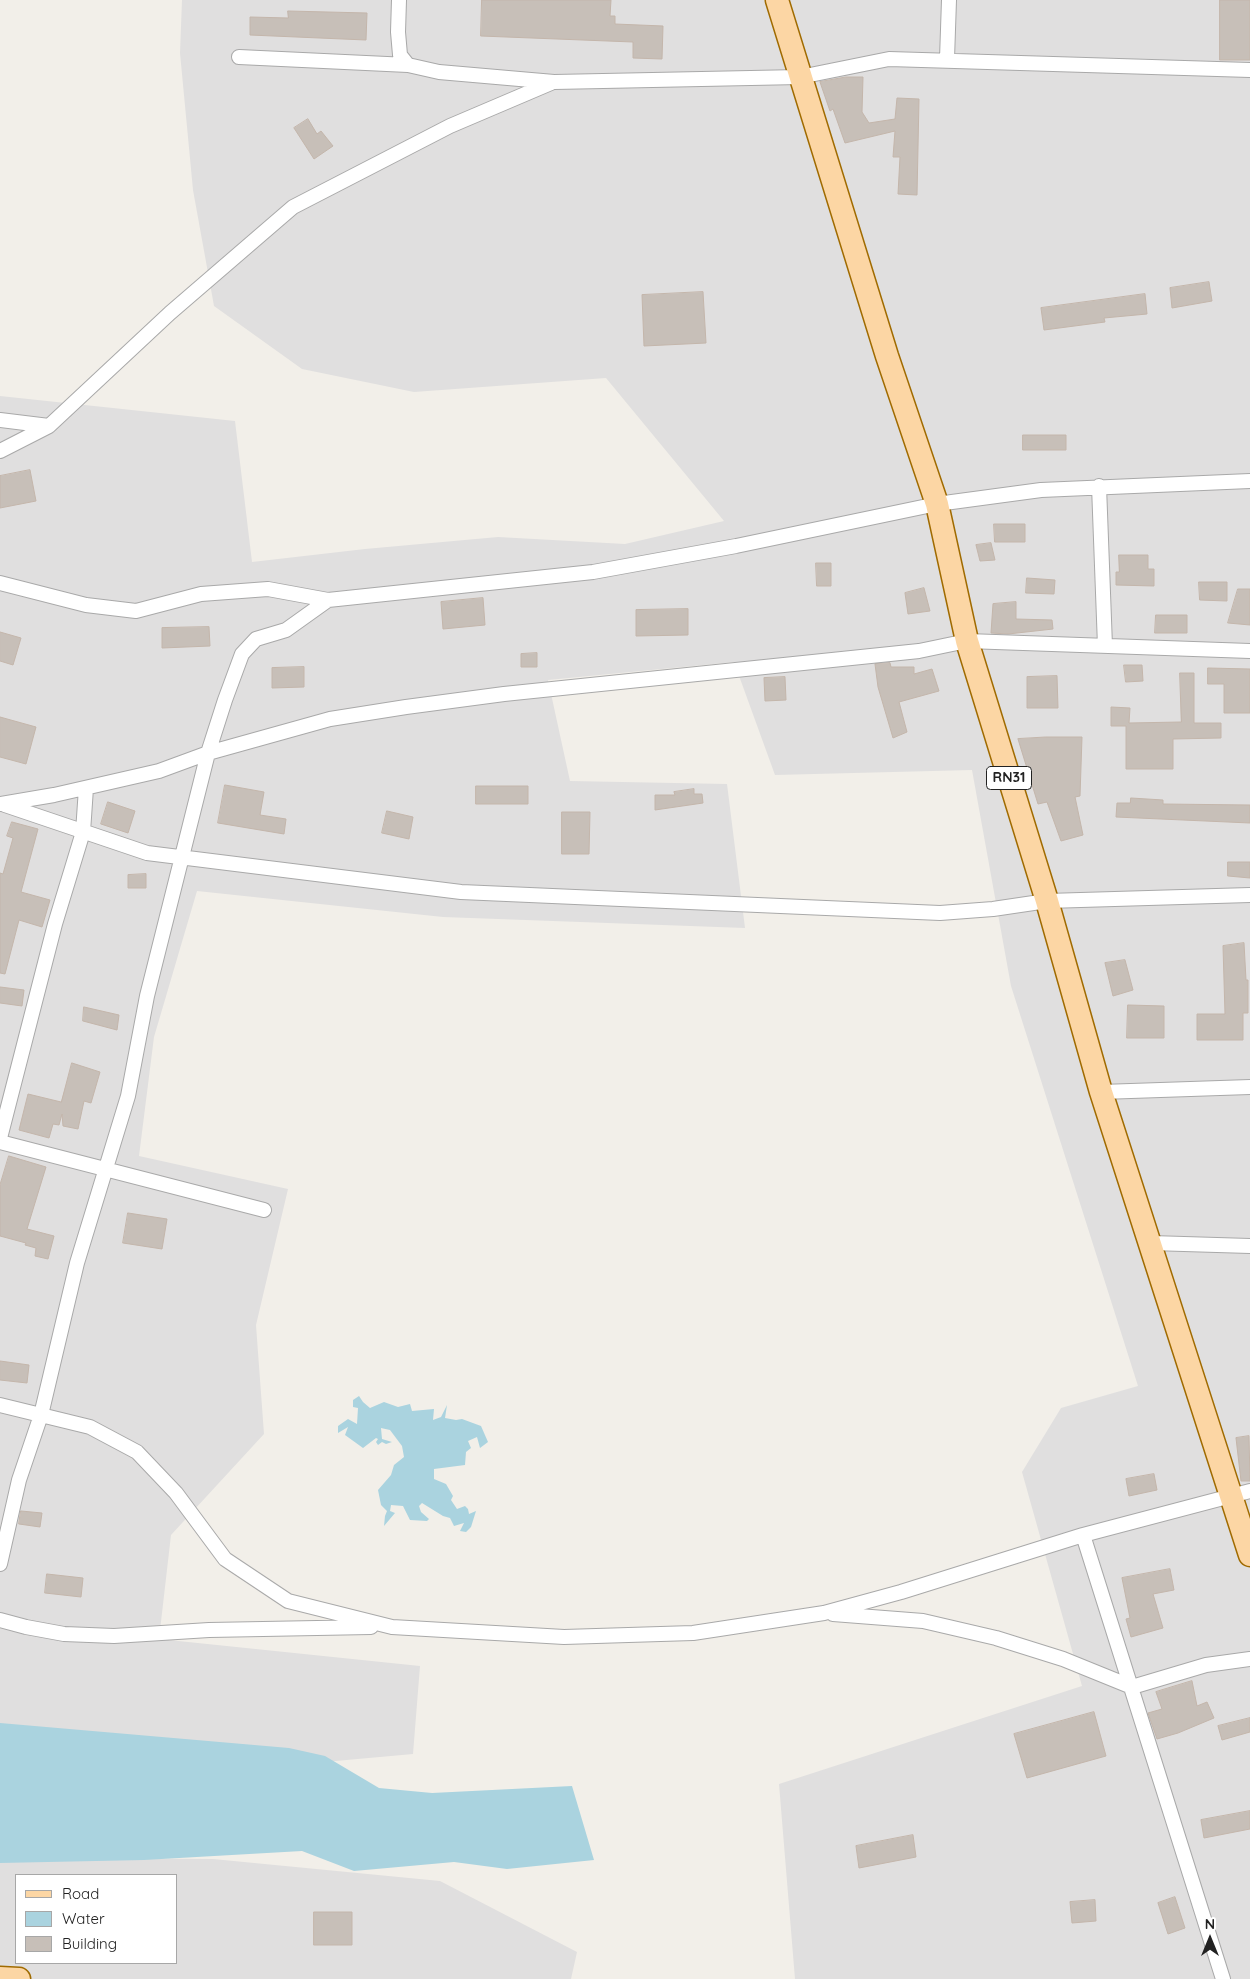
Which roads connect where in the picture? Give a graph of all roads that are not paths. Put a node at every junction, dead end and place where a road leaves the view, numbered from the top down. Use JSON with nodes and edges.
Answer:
{"nodes":[{"id":1,"x":399,"y":0,"type":"edge"},
{"id":2,"x":777,"y":0,"type":"edge"},
{"id":3,"x":948,"y":0,"type":"edge"},
{"id":4,"x":239,"y":57,"type":"dead end"},
{"id":5,"x":947,"y":59,"type":"junction"},
{"id":6,"x":408,"y":65,"type":"junction"},
{"id":7,"x":1250,"y":70,"type":"edge"},
{"id":8,"x":800,"y":77,"type":"junction"},
{"id":9,"x":554,"y":82,"type":"junction"},
{"id":10,"x":0,"y":420,"type":"edge"},
{"id":11,"x":49,"y":426,"type":"junction"},
{"id":12,"x":0,"y":451,"type":"edge"},
{"id":13,"x":1250,"y":481,"type":"edge"},
{"id":14,"x":1099,"y":486,"type":"junction"},
{"id":15,"x":937,"y":504,"type":"junction"},
{"id":16,"x":0,"y":583,"type":"edge"},
{"id":17,"x":328,"y":600,"type":"junction"},
{"id":18,"x":967,"y":641,"type":"junction"},
{"id":19,"x":1105,"y":646,"type":"junction"},
{"id":20,"x":1250,"y":651,"type":"edge"},
{"id":21,"x":208,"y":753,"type":"junction"},
{"id":22,"x":86,"y":788,"type":"junction"},
{"id":23,"x":1,"y":804,"type":"edge"},
{"id":24,"x":83,"y":832,"type":"junction"},
{"id":25,"x":183,"y":858,"type":"junction"},
{"id":26,"x":1250,"y":895,"type":"edge"},
{"id":27,"x":1047,"y":901,"type":"junction"},
{"id":28,"x":1250,"y":1087,"type":"edge"},
{"id":29,"x":1101,"y":1092,"type":"junction"},
{"id":30,"x":0,"y":1138,"type":"edge"},
{"id":31,"x":0,"y":1142,"type":"edge"},
{"id":32,"x":104,"y":1170,"type":"junction"},
{"id":33,"x":264,"y":1210,"type":"dead end"},
{"id":34,"x":1151,"y":1243,"type":"junction"},
{"id":35,"x":1250,"y":1246,"type":"edge"},
{"id":36,"x":0,"y":1405,"type":"edge"},
{"id":37,"x":41,"y":1415,"type":"junction"},
{"id":38,"x":1240,"y":1493,"type":"edge"},
{"id":39,"x":1083,"y":1535,"type":"junction"},
{"id":40,"x":1250,"y":1555,"type":"edge"},
{"id":41,"x":0,"y":1564,"type":"edge"},
{"id":42,"x":824,"y":1613,"type":"junction"},
{"id":43,"x":0,"y":1620,"type":"edge"},
{"id":44,"x":392,"y":1627,"type":"junction"},
{"id":45,"x":1250,"y":1658,"type":"edge"},
{"id":46,"x":1132,"y":1687,"type":"junction"},
{"id":47,"x":0,"y":1978,"type":"edge"},
{"id":48,"x":19,"y":1979,"type":"edge"},
{"id":49,"x":1223,"y":1979,"type":"edge"}],
"edges":[{"from":1,"to":6,"type":"street"},
{"from":2,"to":8,"type":"main road","number":"RN31"},
{"from":3,"to":5,"type":"street"},
{"from":4,"to":6,"type":"street"},
{"from":5,"to":7,"type":"street"},
{"from":5,"to":8,"type":"street"},
{"from":6,"to":9,"type":"street"},
{"from":8,"to":9,"type":"street"},
{"from":8,"to":15,"type":"main road","number":"RN31"},
{"from":9,"to":11,"type":"street"},
{"from":10,"to":11,"type":"street"},
{"from":11,"to":12,"type":"street"},
{"from":13,"to":14,"type":"street"},
{"from":14,"to":15,"type":"street"},
{"from":14,"to":19,"type":"street"},
{"from":15,"to":17,"type":"street"},
{"from":15,"to":18,"type":"main road","number":"RN31"},
{"from":16,"to":17,"type":"street"},
{"from":17,"to":21,"type":"street"},
{"from":18,"to":19,"type":"street"},
{"from":18,"to":21,"type":"street"},
{"from":18,"to":27,"type":"main road","number":"RN31"},
{"from":19,"to":20,"type":"street"},
{"from":21,"to":22,"type":"street"},
{"from":21,"to":25,"type":"street"},
{"from":22,"to":23,"type":"street"},
{"from":22,"to":24,"type":"street"},
{"from":23,"to":24,"type":"street"},
{"from":24,"to":25,"type":"street"},
{"from":24,"to":30,"type":"street"},
{"from":25,"to":27,"type":"street"},
{"from":25,"to":32,"type":"street"},
{"from":26,"to":27,"type":"street"},
{"from":27,"to":29,"type":"main road","number":"RN31"},
{"from":28,"to":29,"type":"street"},
{"from":29,"to":34,"type":"main road","number":"RN31"},
{"from":31,"to":32,"type":"street"},
{"from":32,"to":33,"type":"street"},
{"from":32,"to":37,"type":"street"},
{"from":34,"to":35,"type":"street"},
{"from":34,"to":38,"type":"main road","number":"RN31"},
{"from":36,"to":37,"type":"street"},
{"from":37,"to":41,"type":"street"},
{"from":37,"to":44,"type":"street"},
{"from":38,"to":39,"type":"street"},
{"from":38,"to":40,"type":"main road","number":"RN31"},
{"from":39,"to":42,"type":"street"},
{"from":39,"to":46,"type":"street"},
{"from":42,"to":44,"type":"street"},
{"from":42,"to":46,"type":"street"},
{"from":43,"to":44,"type":"street"},
{"from":45,"to":46,"type":"street"},
{"from":46,"to":49,"type":"street"},
{"from":47,"to":48,"type":"main road"}]}
